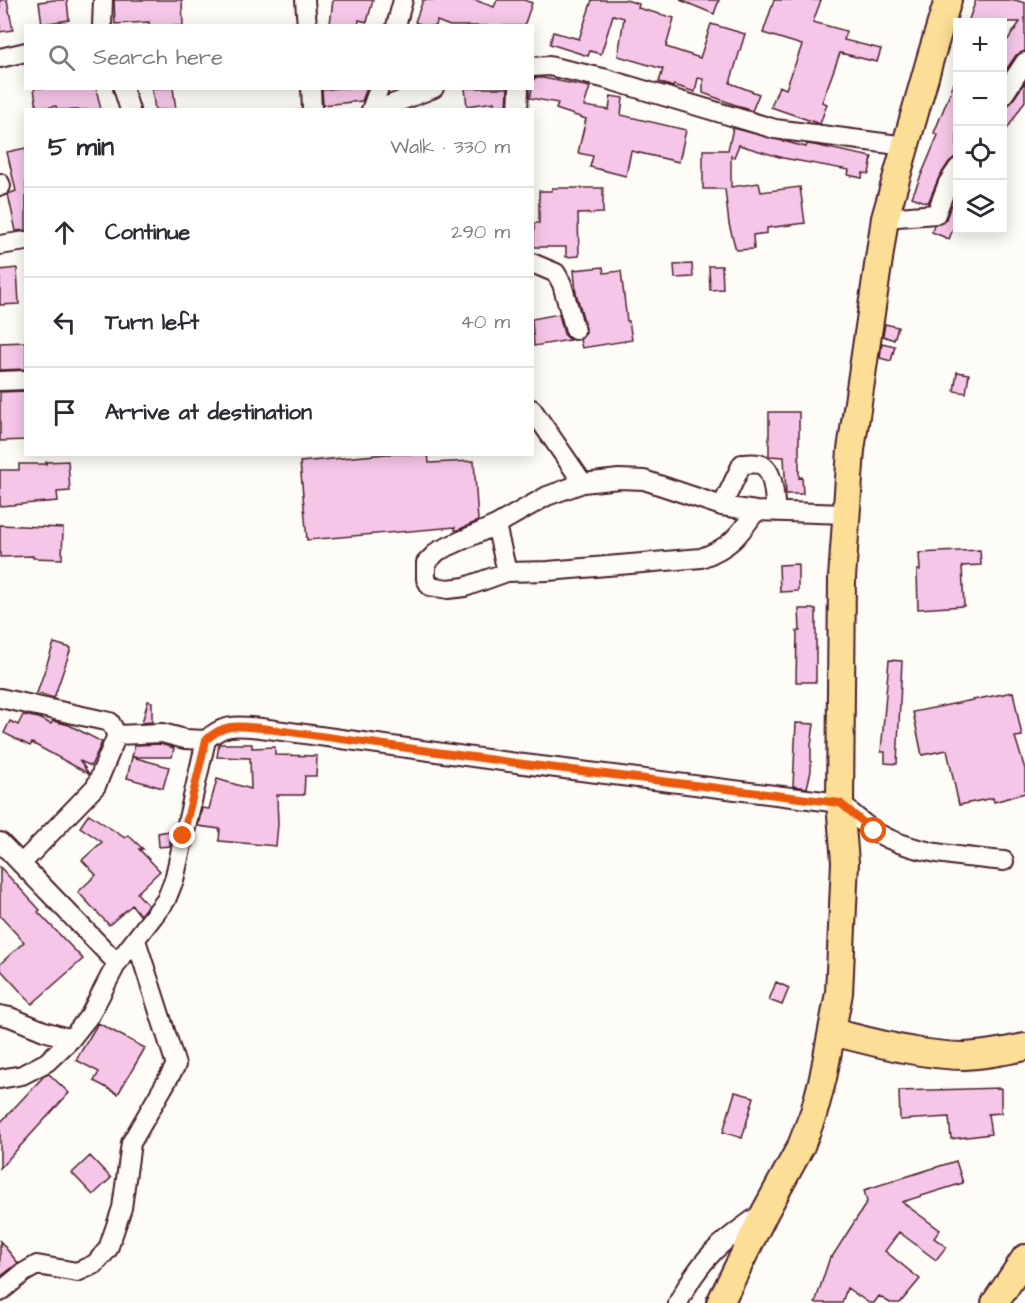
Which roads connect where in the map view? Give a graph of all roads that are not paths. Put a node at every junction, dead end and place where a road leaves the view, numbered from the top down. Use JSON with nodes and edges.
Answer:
{"nodes":[{"id":1,"x":103,"y":0,"type":"edge"},
{"id":2,"x":305,"y":0,"type":"edge"},
{"id":3,"x":403,"y":0,"type":"edge"},
{"id":4,"x":948,"y":0,"type":"edge"},
{"id":5,"x":102,"y":24,"type":"edge"},
{"id":6,"x":307,"y":24,"type":"edge"},
{"id":7,"x":397,"y":24,"type":"edge"},
{"id":8,"x":24,"y":52,"type":"edge"},
{"id":9,"x":0,"y":58,"type":"edge"},
{"id":10,"x":1025,"y":62,"type":"edge"},
{"id":11,"x":534,"y":66,"type":"edge"},
{"id":12,"x":124,"y":90,"type":"edge"},
{"id":13,"x":310,"y":90,"type":"edge"},
{"id":14,"x":378,"y":90,"type":"edge"},
{"id":15,"x":431,"y":90,"type":"edge"},
{"id":16,"x":519,"y":90,"type":"edge"},
{"id":17,"x":1007,"y":90,"type":"edge"},
{"id":18,"x":409,"y":104,"type":"edge"},
{"id":19,"x":129,"y":108,"type":"edge"},
{"id":20,"x":312,"y":108,"type":"edge"},
{"id":21,"x":372,"y":108,"type":"edge"},
{"id":22,"x":388,"y":108,"type":"edge"},
{"id":23,"x":518,"y":108,"type":"edge"},
{"id":24,"x":906,"y":146,"type":"junction"},
{"id":25,"x":953,"y":175,"type":"edge"},
{"id":26,"x":885,"y":218,"type":"junction"},
{"id":27,"x":24,"y":241,"type":"edge"},
{"id":28,"x":0,"y":245,"type":"edge"},
{"id":29,"x":534,"y":264,"type":"edge"},
{"id":30,"x":575,"y":330,"type":"dead end"},
{"id":31,"x":24,"y":380,"type":"edge"},
{"id":32,"x":0,"y":381,"type":"edge"},
{"id":33,"x":534,"y":412,"type":"edge"},
{"id":34,"x":583,"y":483,"type":"junction"},
{"id":35,"x":722,"y":506,"type":"junction"},
{"id":36,"x":756,"y":511,"type":"junction"},
{"id":37,"x":776,"y":512,"type":"junction"},
{"id":38,"x":846,"y":514,"type":"junction"},
{"id":39,"x":496,"y":525,"type":"junction"},
{"id":40,"x":507,"y":572,"type":"junction"},
{"id":41,"x":0,"y":698,"type":"edge"},
{"id":42,"x":117,"y":735,"type":"junction"},
{"id":43,"x":206,"y":740,"type":"junction"},
{"id":44,"x":840,"y":803,"type":"junction"},
{"id":45,"x":0,"y":842,"type":"edge"},
{"id":46,"x":1004,"y":861,"type":"dead end"},
{"id":47,"x":21,"y":864,"type":"junction"},
{"id":48,"x":136,"y":940,"type":"junction"},
{"id":49,"x":117,"y":963,"type":"junction"},
{"id":50,"x":0,"y":1016,"type":"edge"},
{"id":51,"x":832,"y":1032,"type":"junction"},
{"id":52,"x":71,"y":1039,"type":"junction"},
{"id":53,"x":1025,"y":1047,"type":"edge"},
{"id":54,"x":0,"y":1079,"type":"edge"},
{"id":55,"x":765,"y":1212,"type":"junction"},
{"id":56,"x":1025,"y":1258,"type":"edge"},
{"id":57,"x":0,"y":1292,"type":"edge"},
{"id":58,"x":678,"y":1303,"type":"edge"},
{"id":59,"x":720,"y":1303,"type":"edge"},
{"id":60,"x":995,"y":1303,"type":"edge"}],
"edges":[{"from":1,"to":5,"type":"street"},
{"from":2,"to":6,"type":"street"},
{"from":3,"to":7,"type":"street"},
{"from":4,"to":24,"type":"highway"},
{"from":8,"to":9,"type":"street"},
{"from":10,"to":17,"type":"street"},
{"from":11,"to":24,"type":"street"},
{"from":12,"to":19,"type":"street"},
{"from":13,"to":20,"type":"street"},
{"from":14,"to":21,"type":"street"},
{"from":15,"to":18,"type":"street"},
{"from":16,"to":23,"type":"street"},
{"from":18,"to":22,"type":"street"},
{"from":24,"to":26,"type":"highway"},
{"from":25,"to":26,"type":"street"},
{"from":26,"to":38,"type":"highway"},
{"from":27,"to":28,"type":"street"},
{"from":29,"to":30,"type":"street"},
{"from":31,"to":32,"type":"street"},
{"from":33,"to":34,"type":"street"},
{"from":34,"to":35,"type":"street"},
{"from":34,"to":39,"type":"street"},
{"from":35,"to":36,"type":"street"},
{"from":35,"to":37,"type":"street"},
{"from":36,"to":37,"type":"street"},
{"from":36,"to":40,"type":"street"},
{"from":37,"to":38,"type":"street"},
{"from":38,"to":44,"type":"highway"},
{"from":39,"to":40,"type":"street"},
{"from":39,"to":40,"type":"street"},
{"from":41,"to":42,"type":"street"},
{"from":42,"to":43,"type":"street"},
{"from":42,"to":47,"type":"street"},
{"from":43,"to":44,"type":"street"},
{"from":43,"to":48,"type":"street"},
{"from":44,"to":46,"type":"street"},
{"from":44,"to":51,"type":"highway"},
{"from":45,"to":47,"type":"street"},
{"from":47,"to":49,"type":"street"},
{"from":48,"to":49,"type":"street"},
{"from":48,"to":57,"type":"street"},
{"from":49,"to":52,"type":"street"},
{"from":50,"to":52,"type":"street"},
{"from":51,"to":53,"type":"highway"},
{"from":51,"to":55,"type":"highway"},
{"from":52,"to":54,"type":"street"},
{"from":55,"to":58,"type":"street"},
{"from":55,"to":59,"type":"highway"},
{"from":56,"to":60,"type":"highway"}]}
